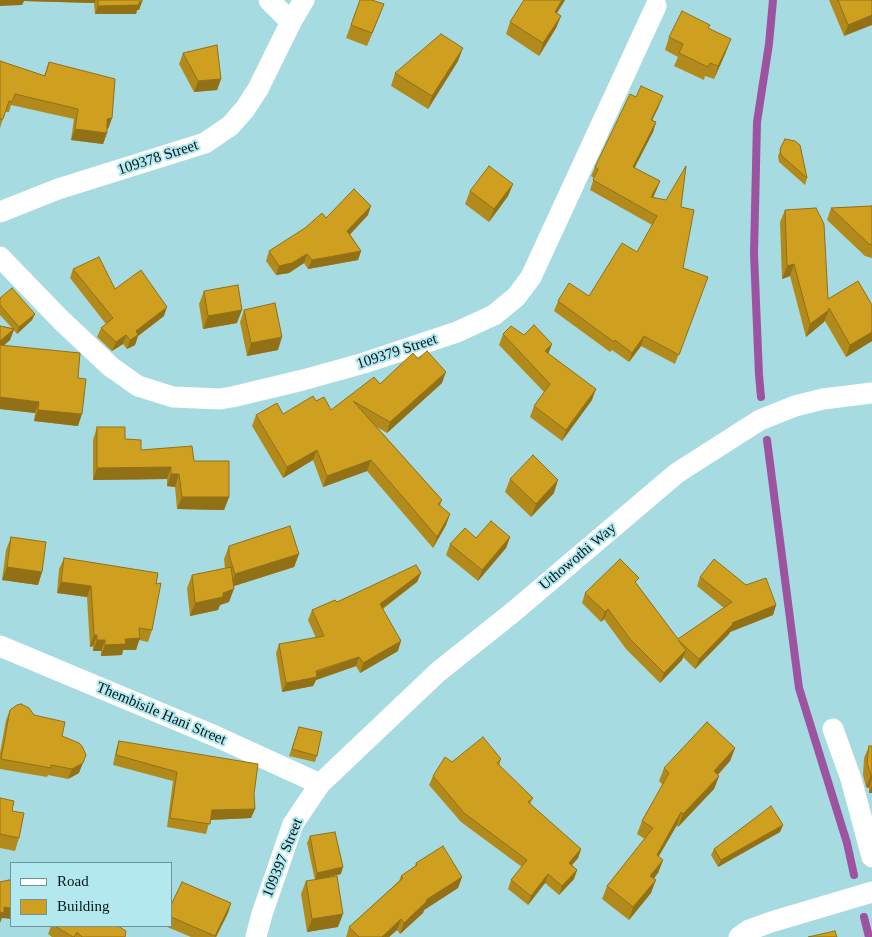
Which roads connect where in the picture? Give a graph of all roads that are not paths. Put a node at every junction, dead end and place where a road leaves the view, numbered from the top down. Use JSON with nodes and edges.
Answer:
{"nodes":[{"id":1,"x":269,"y":0,"type":"edge"},
{"id":2,"x":304,"y":0,"type":"edge"},
{"id":3,"x":656,"y":6,"type":"dead end"},
{"id":4,"x":291,"y":22,"type":"junction"},
{"id":5,"x":0,"y":212,"type":"edge"},
{"id":6,"x":0,"y":257,"type":"edge"},
{"id":7,"x":872,"y":393,"type":"edge"},
{"id":8,"x":0,"y":646,"type":"edge"},
{"id":9,"x":833,"y":729,"type":"dead end"},
{"id":10,"x":320,"y":784,"type":"junction"},
{"id":11,"x":872,"y":857,"type":"edge"},
{"id":12,"x":872,"y":892,"type":"edge"},
{"id":13,"x":256,"y":937,"type":"edge"},
{"id":14,"x":739,"y":937,"type":"edge"}],
"edges":[{"from":1,"to":4,"type":"street"},
{"from":2,"to":4,"type":"street","name":"109378 Street"},
{"from":3,"to":6,"type":"street","name":"109379 Street"},
{"from":4,"to":5,"type":"street","name":"109378 Street"},
{"from":7,"to":10,"type":"street","name":"Uthowothi Way"},
{"from":8,"to":10,"type":"street","name":"Thembisile Hani Street"},
{"from":9,"to":11,"type":"street"},
{"from":10,"to":13,"type":"street","name":"109397 Street"},
{"from":12,"to":14,"type":"street"}]}
